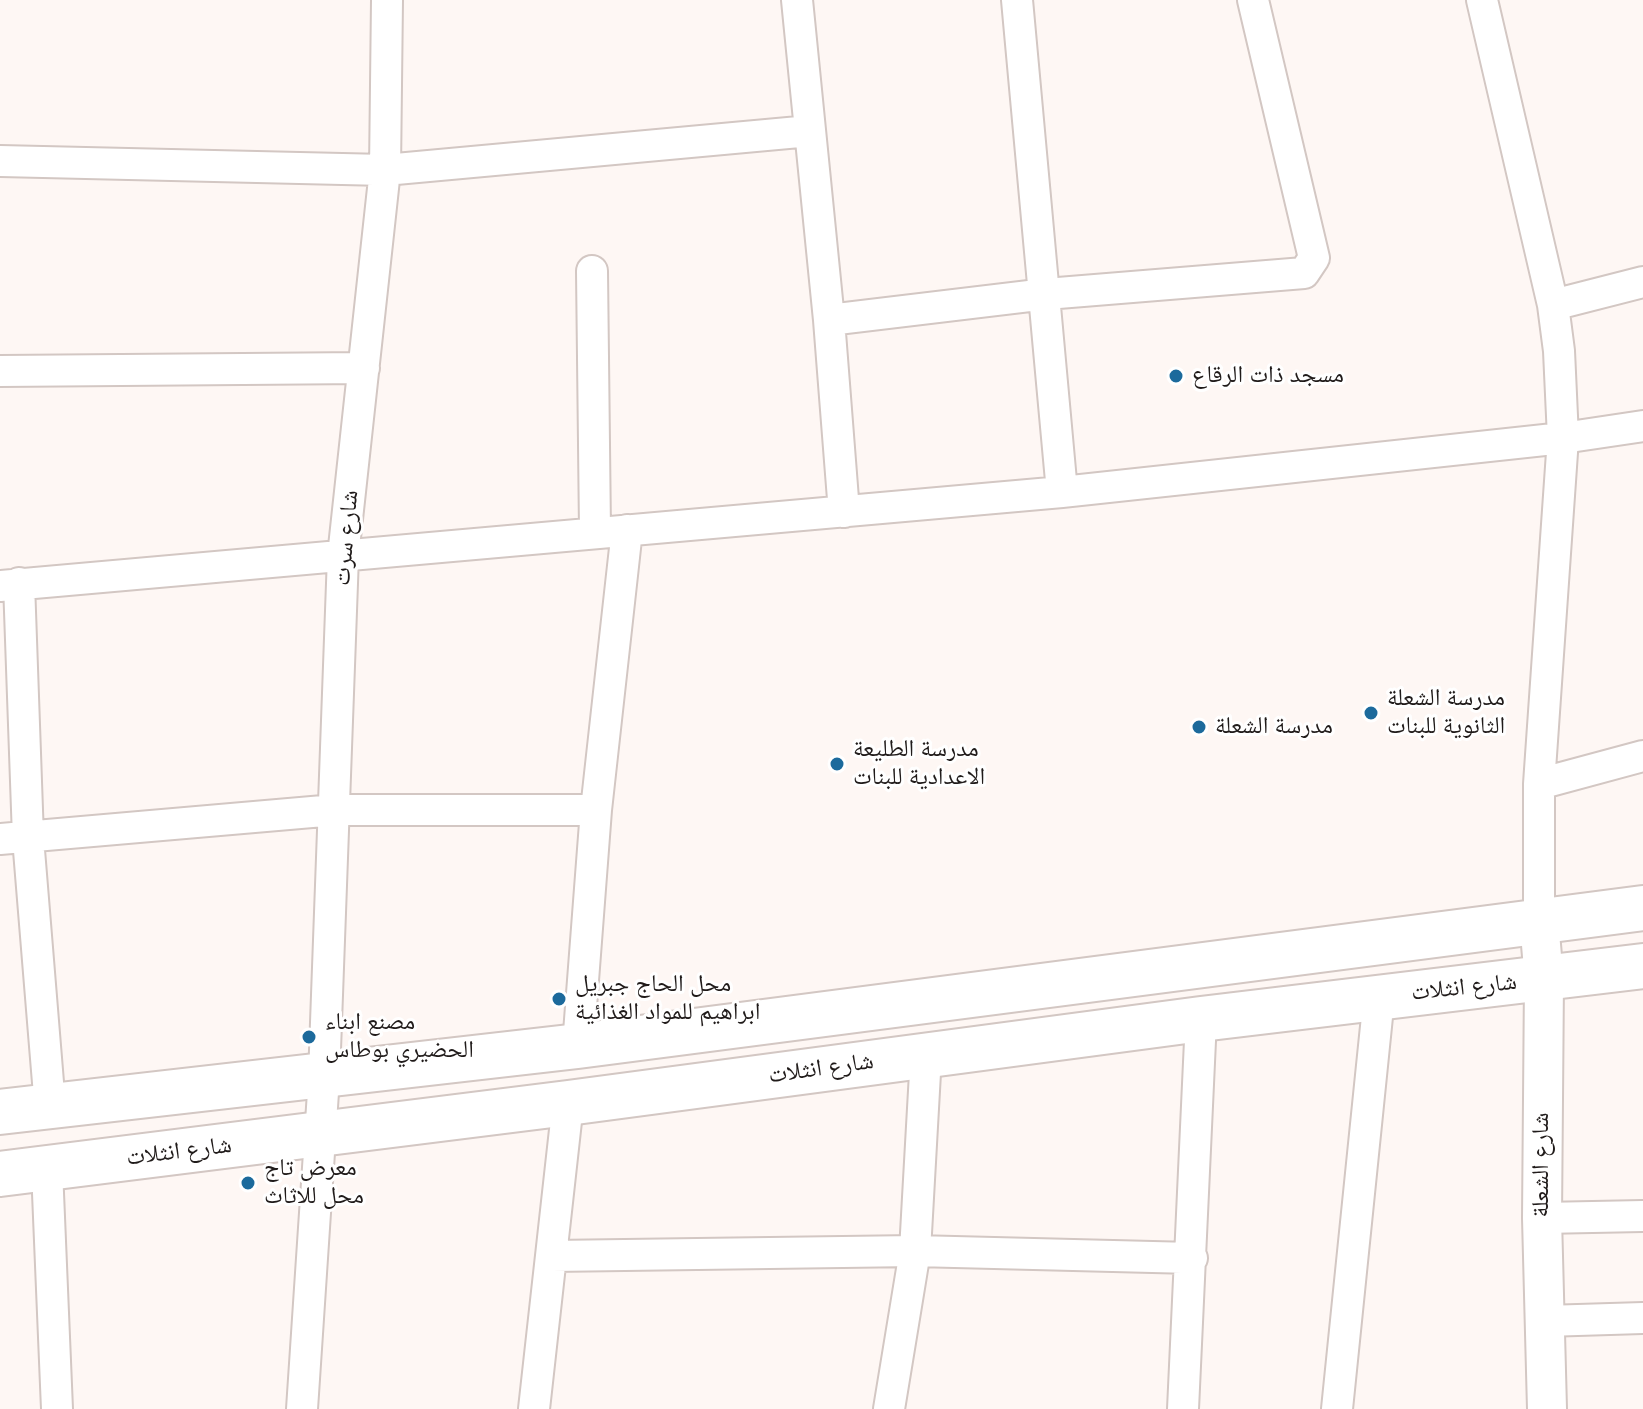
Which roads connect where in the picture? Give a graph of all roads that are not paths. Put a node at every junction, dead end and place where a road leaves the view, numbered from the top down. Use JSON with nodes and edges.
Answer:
{"nodes":[{"id":1,"x":387,"y":0,"type":"edge"},
{"id":2,"x":797,"y":0,"type":"edge"},
{"id":3,"x":1017,"y":0,"type":"edge"},
{"id":4,"x":1253,"y":0,"type":"edge"},
{"id":5,"x":1482,"y":0,"type":"edge"},
{"id":6,"x":810,"y":131,"type":"junction"},
{"id":7,"x":0,"y":161,"type":"edge"},
{"id":8,"x":385,"y":170,"type":"junction"},
{"id":9,"x":592,"y":271,"type":"dead end"},
{"id":10,"x":1643,"y":282,"type":"edge"},
{"id":11,"x":1046,"y":294,"type":"junction"},
{"id":12,"x":1553,"y":305,"type":"junction"},
{"id":13,"x":829,"y":320,"type":"junction"},
{"id":14,"x":364,"y":368,"type":"junction"},
{"id":15,"x":0,"y":371,"type":"edge"},
{"id":16,"x":1643,"y":426,"type":"edge"},
{"id":17,"x":1563,"y":438,"type":"junction"},
{"id":18,"x":1062,"y":492,"type":"junction"},
{"id":19,"x":844,"y":512,"type":"junction"},
{"id":20,"x":627,"y":530,"type":"junction"},
{"id":21,"x":595,"y":531,"type":"junction"},
{"id":22,"x":343,"y":556,"type":"junction"},
{"id":23,"x":10,"y":584,"type":"edge"},
{"id":24,"x":1643,"y":756,"type":"edge"},
{"id":25,"x":1539,"y":784,"type":"junction"},
{"id":26,"x":335,"y":810,"type":"junction"},
{"id":27,"x":596,"y":810,"type":"junction"},
{"id":28,"x":14,"y":838,"type":"edge"},
{"id":29,"x":1643,"y":908,"type":"edge"},
{"id":30,"x":1539,"y":921,"type":"junction"},
{"id":31,"x":1643,"y":966,"type":"edge"},
{"id":32,"x":1544,"y":980,"type":"junction"},
{"id":33,"x":1379,"y":997,"type":"junction"},
{"id":34,"x":1201,"y":1019,"type":"junction"},
{"id":35,"x":578,"y":1046,"type":"junction"},
{"id":36,"x":926,"y":1055,"type":"junction"},
{"id":37,"x":324,"y":1077,"type":"junction"},
{"id":38,"x":568,"y":1103,"type":"junction"},
{"id":39,"x":50,"y":1107,"type":"junction"},
{"id":40,"x":0,"y":1112,"type":"edge"},
{"id":41,"x":317,"y":1134,"type":"junction"},
{"id":42,"x":47,"y":1169,"type":"junction"},
{"id":43,"x":0,"y":1174,"type":"edge"},
{"id":44,"x":1643,"y":1216,"type":"edge"},
{"id":45,"x":1542,"y":1218,"type":"junction"},
{"id":46,"x":915,"y":1251,"type":"junction"},
{"id":47,"x":552,"y":1256,"type":"junction"},
{"id":48,"x":1192,"y":1258,"type":"junction"},
{"id":49,"x":1643,"y":1318,"type":"edge"},
{"id":50,"x":1545,"y":1321,"type":"junction"},
{"id":51,"x":57,"y":1409,"type":"edge"},
{"id":52,"x":302,"y":1409,"type":"edge"},
{"id":53,"x":534,"y":1409,"type":"edge"},
{"id":54,"x":889,"y":1409,"type":"edge"},
{"id":55,"x":1183,"y":1409,"type":"edge"},
{"id":56,"x":1337,"y":1409,"type":"edge"},
{"id":57,"x":1547,"y":1409,"type":"edge"}],
"edges":[{"from":1,"to":8,"type":"street","name":"شارع سرت"},
{"from":2,"to":6,"type":"street"},
{"from":3,"to":11,"type":"street"},
{"from":4,"to":11,"type":"street"},
{"from":5,"to":12,"type":"street"},
{"from":6,"to":8,"type":"street"},
{"from":6,"to":13,"type":"street"},
{"from":7,"to":8,"type":"street"},
{"from":8,"to":14,"type":"street","name":"شارع سرت"},
{"from":9,"to":21,"type":"street"},
{"from":10,"to":12,"type":"street"},
{"from":11,"to":13,"type":"street"},
{"from":11,"to":18,"type":"street"},
{"from":12,"to":17,"type":"street"},
{"from":13,"to":19,"type":"street"},
{"from":14,"to":15,"type":"street"},
{"from":14,"to":22,"type":"street","name":"شارع سرت"},
{"from":16,"to":17,"type":"street"},
{"from":17,"to":18,"type":"street"},
{"from":17,"to":25,"type":"street"},
{"from":18,"to":19,"type":"street"},
{"from":19,"to":20,"type":"street"},
{"from":20,"to":21,"type":"street"},
{"from":20,"to":27,"type":"street"},
{"from":21,"to":22,"type":"street"},
{"from":22,"to":23,"type":"street"},
{"from":22,"to":26,"type":"street","name":"شارع سرت"},
{"from":23,"to":28,"type":"street"},
{"from":24,"to":25,"type":"street"},
{"from":25,"to":30,"type":"street"},
{"from":26,"to":27,"type":"street"},
{"from":26,"to":28,"type":"street"},
{"from":26,"to":37,"type":"street","name":"شارع سرت"},
{"from":27,"to":35,"type":"street"},
{"from":28,"to":39,"type":"street"},
{"from":29,"to":30,"type":"main road"},
{"from":30,"to":32,"type":"street","name":"شارع الشعلة"},
{"from":30,"to":35,"type":"main road"},
{"from":31,"to":32,"type":"main road","name":"شارع انثلات"},
{"from":32,"to":33,"type":"main road","name":"شارع انثلات"},
{"from":32,"to":45,"type":"street","name":"شارع الشعلة"},
{"from":33,"to":34,"type":"main road","name":"شارع انثلات"},
{"from":33,"to":56,"type":"street"},
{"from":34,"to":36,"type":"main road","name":"شارع انثلات"},
{"from":34,"to":48,"type":"street"},
{"from":35,"to":37,"type":"main road"},
{"from":36,"to":38,"type":"main road","name":"شارع انثلات"},
{"from":36,"to":46,"type":"street"},
{"from":37,"to":39,"type":"main road"},
{"from":37,"to":41,"type":"street","name":"شارع سرت"},
{"from":38,"to":41,"type":"main road","name":"شارع انثلات"},
{"from":38,"to":47,"type":"street"},
{"from":39,"to":40,"type":"main road"},
{"from":41,"to":42,"type":"main road","name":"شارع انثلات"},
{"from":41,"to":52,"type":"street","name":"شارع سرت"},
{"from":42,"to":43,"type":"main road","name":"شارع انثلات"},
{"from":42,"to":51,"type":"street"},
{"from":44,"to":45,"type":"street"},
{"from":45,"to":50,"type":"street","name":"شارع الشعلة"},
{"from":46,"to":47,"type":"street"},
{"from":46,"to":48,"type":"street"},
{"from":46,"to":54,"type":"street"},
{"from":47,"to":53,"type":"street"},
{"from":48,"to":55,"type":"street"},
{"from":49,"to":50,"type":"street"},
{"from":50,"to":57,"type":"street","name":"شارع الشعلة"}]}
